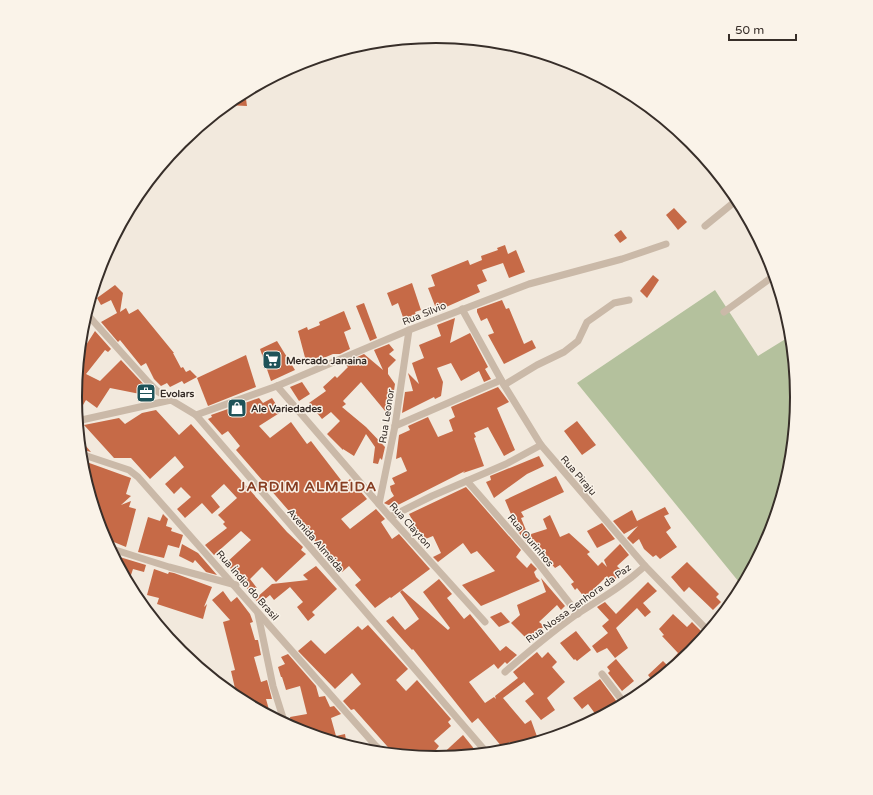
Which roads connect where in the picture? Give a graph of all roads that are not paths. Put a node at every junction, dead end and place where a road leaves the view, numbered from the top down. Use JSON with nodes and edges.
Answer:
{"nodes":[{"id":1,"x":733,"y":203,"type":"edge"},
{"id":2,"x":705,"y":226,"type":"dead end"},
{"id":3,"x":666,"y":244,"type":"dead end"},
{"id":4,"x":770,"y":279,"type":"edge"},
{"id":5,"x":629,"y":300,"type":"dead end"},
{"id":6,"x":462,"y":309,"type":"junction"},
{"id":7,"x":724,"y":312,"type":"dead end"},
{"id":8,"x":91,"y":319,"type":"edge"},
{"id":9,"x":409,"y":330,"type":"junction"},
{"id":10,"x":502,"y":382,"type":"junction"},
{"id":11,"x":277,"y":386,"type":"junction"},
{"id":12,"x":171,"y":400,"type":"junction"},
{"id":13,"x":196,"y":415,"type":"junction"},
{"id":14,"x":83,"y":419,"type":"edge"},
{"id":15,"x":395,"y":426,"type":"junction"},
{"id":16,"x":541,"y":446,"type":"junction"},
{"id":17,"x":87,"y":456,"type":"edge"},
{"id":18,"x":467,"y":481,"type":"junction"},
{"id":19,"x":379,"y":504,"type":"junction"},
{"id":20,"x":390,"y":517,"type":"junction"},
{"id":21,"x":117,"y":551,"type":"edge"},
{"id":22,"x":645,"y":566,"type":"junction"},
{"id":23,"x":236,"y":586,"type":"junction"},
{"id":24,"x":258,"y":613,"type":"junction"},
{"id":25,"x":578,"y":614,"type":"junction"},
{"id":26,"x":485,"y":622,"type":"dead end"},
{"id":27,"x":705,"y":628,"type":"edge"},
{"id":28,"x":505,"y":672,"type":"dead end"},
{"id":29,"x":602,"y":674,"type":"dead end"},
{"id":30,"x":622,"y":700,"type":"edge"},
{"id":31,"x":283,"y":716,"type":"edge"},
{"id":32,"x":377,"y":747,"type":"edge"},
{"id":33,"x":484,"y":749,"type":"edge"}],
"edges":[{"from":1,"to":2,"type":"street"},
{"from":3,"to":6,"type":"street","name":"Rua Silvio"},
{"from":4,"to":7,"type":"street"},
{"from":5,"to":10,"type":"street"},
{"from":6,"to":9,"type":"street","name":"Rua Silvio"},
{"from":6,"to":10,"type":"street","name":"Rua Piraju"},
{"from":8,"to":12,"type":"street"},
{"from":9,"to":11,"type":"street","name":"Rua Silvio"},
{"from":9,"to":15,"type":"street","name":"Rua Leonor"},
{"from":10,"to":15,"type":"street"},
{"from":10,"to":16,"type":"street","name":"Rua Piraju"},
{"from":11,"to":13,"type":"street","name":"Rua Silvio"},
{"from":11,"to":19,"type":"street","name":"Rua Clayton"},
{"from":12,"to":13,"type":"street","name":"Avenida Almeida"},
{"from":12,"to":14,"type":"street"},
{"from":13,"to":33,"type":"street","name":"Avenida Almeida"},
{"from":15,"to":19,"type":"street","name":"Rua Leonor"},
{"from":16,"to":18,"type":"street"},
{"from":16,"to":22,"type":"street","name":"Rua Piraju"},
{"from":17,"to":23,"type":"street","name":"Rua Índio do Brasil"},
{"from":18,"to":20,"type":"street"},
{"from":18,"to":25,"type":"street","name":"Rua Ourinhos"},
{"from":19,"to":20,"type":"street","name":"Rua Clayton"},
{"from":20,"to":26,"type":"street","name":"Rua Clayton"},
{"from":21,"to":23,"type":"street"},
{"from":22,"to":25,"type":"street","name":"Rua Nossa Senhora da Paz"},
{"from":22,"to":27,"type":"street","name":"Rua Piraju"},
{"from":23,"to":24,"type":"street","name":"Rua Índio do Brasil"},
{"from":24,"to":31,"type":"street"},
{"from":24,"to":32,"type":"street","name":"Rua Índio do Brasil"},
{"from":25,"to":28,"type":"street","name":"Rua Nossa Senhora da Paz"},
{"from":29,"to":30,"type":"street"}]}
